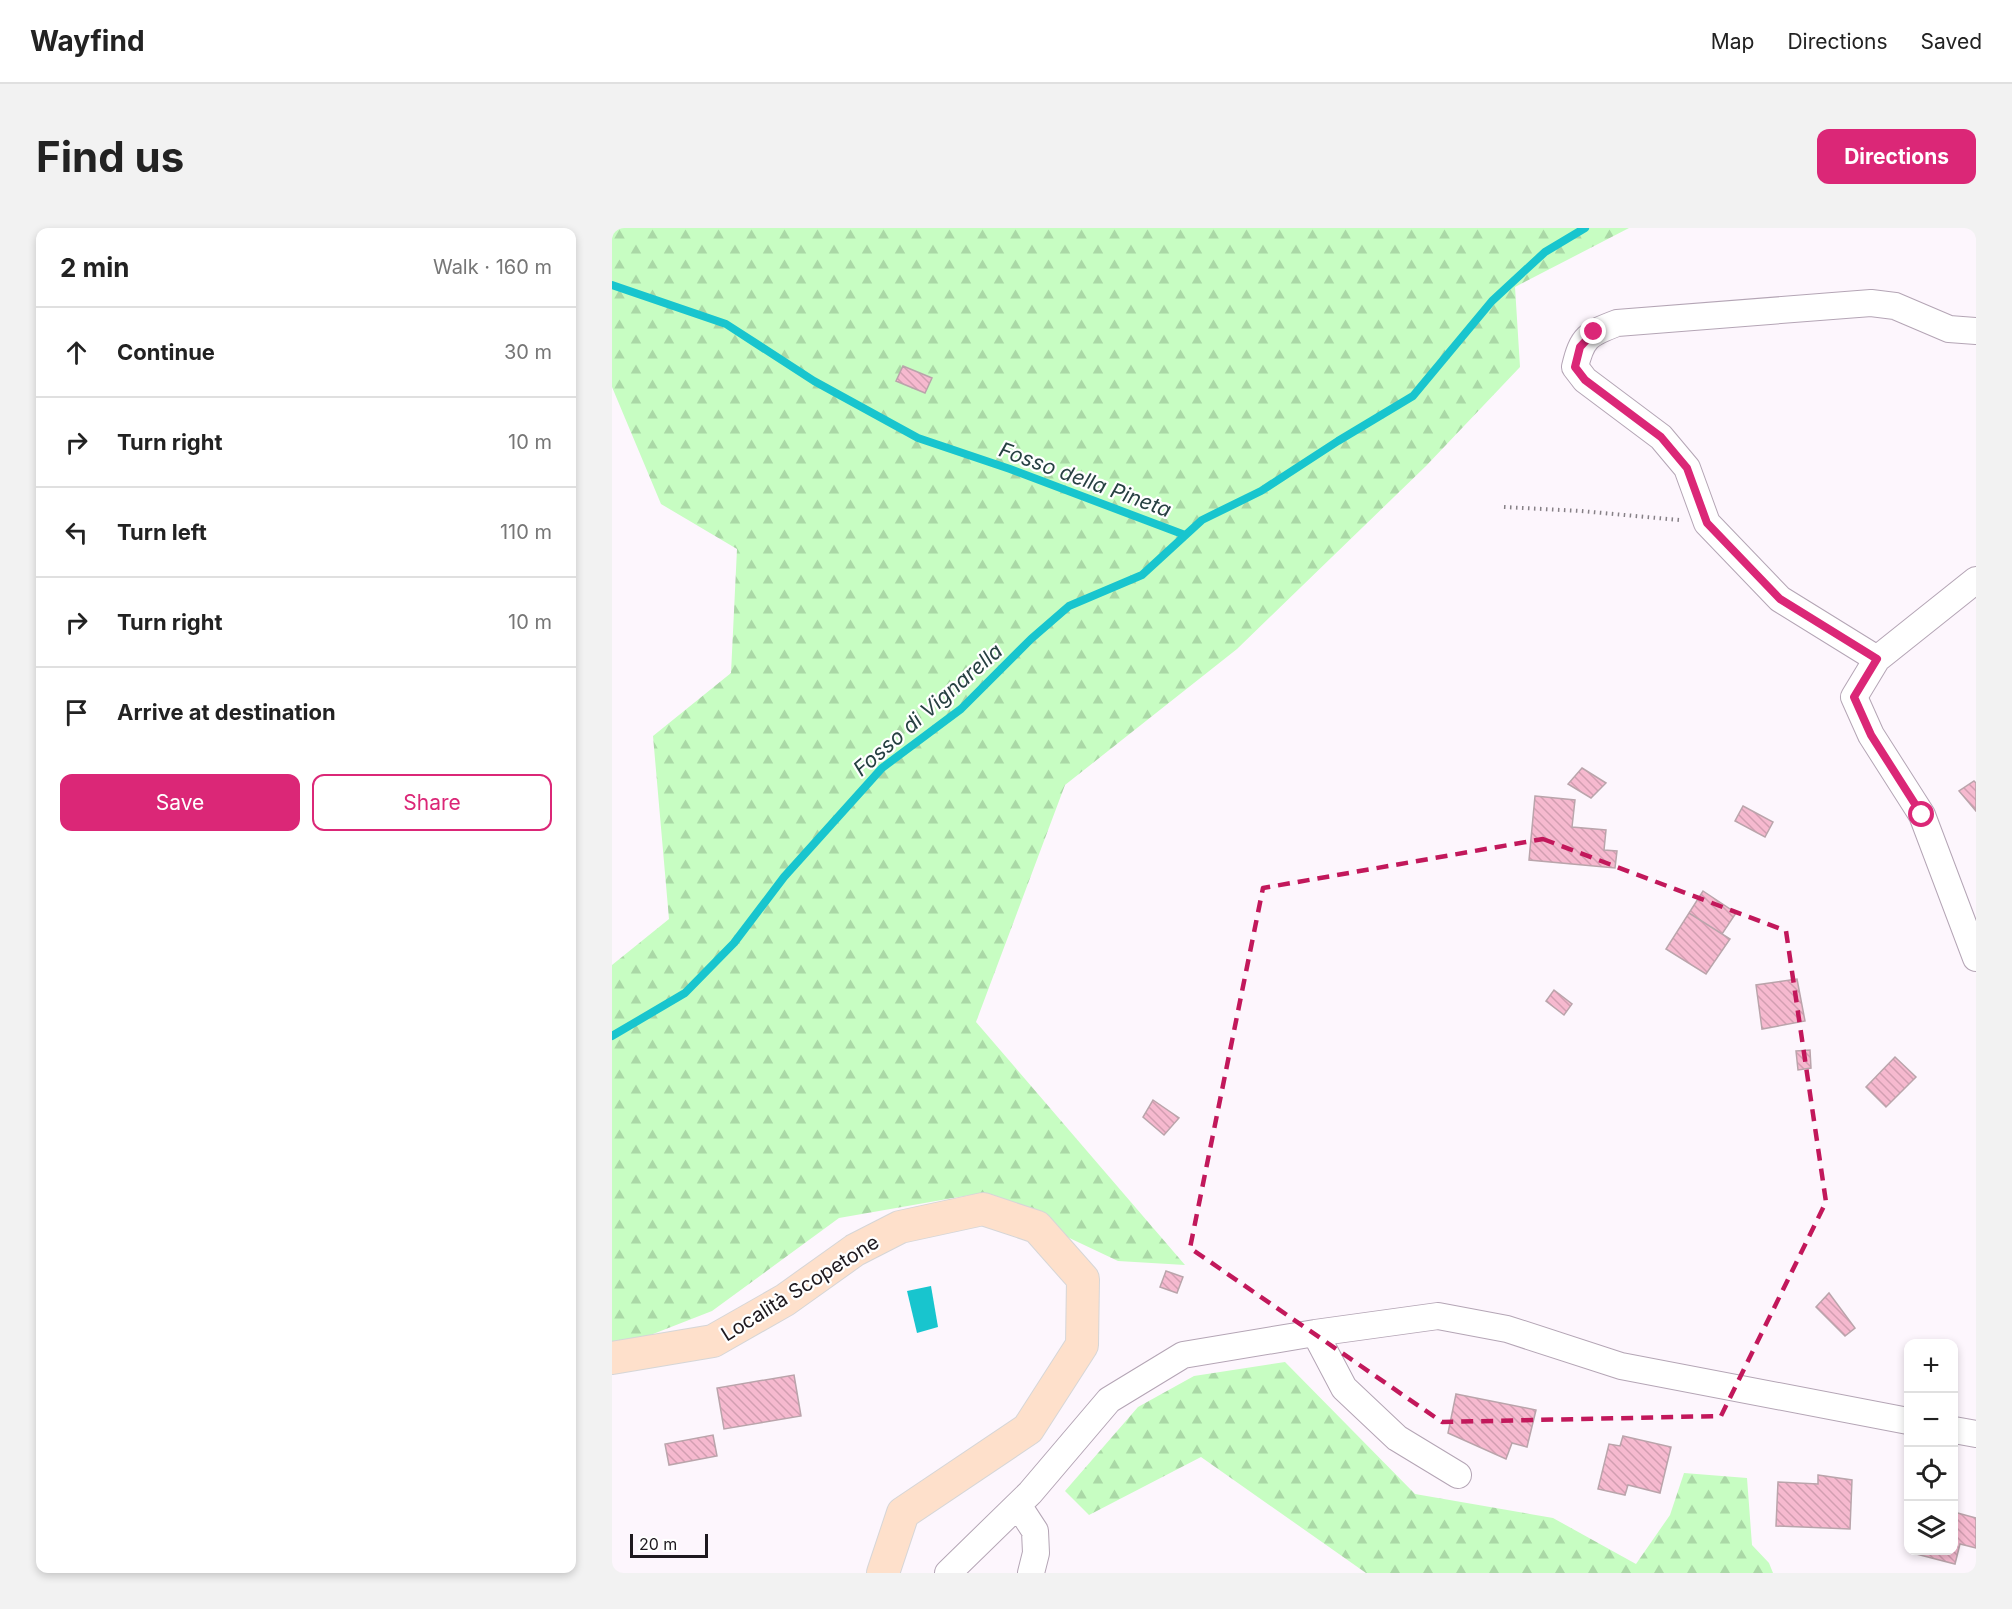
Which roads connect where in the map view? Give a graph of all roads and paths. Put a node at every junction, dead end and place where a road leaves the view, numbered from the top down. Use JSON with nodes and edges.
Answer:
{"nodes":[{"id":1,"x":1976,"y":331,"type":"edge"},
{"id":2,"x":1504,"y":507,"type":"dead end"},
{"id":3,"x":1707,"y":523,"type":"junction"},
{"id":4,"x":1976,"y":580,"type":"edge"},
{"id":5,"x":1877,"y":659,"type":"junction"},
{"id":6,"x":1976,"y":958,"type":"edge"},
{"id":7,"x":1315,"y":1333,"type":"junction"},
{"id":8,"x":612,"y":1358,"type":"edge"},
{"id":9,"x":1904,"y":1420,"type":"edge"},
{"id":10,"x":1958,"y":1431,"type":"edge"},
{"id":11,"x":1976,"y":1434,"type":"edge"},
{"id":12,"x":1458,"y":1475,"type":"dead end"},
{"id":13,"x":1018,"y":1505,"type":"junction"},
{"id":14,"x":883,"y":1573,"type":"edge"},
{"id":15,"x":948,"y":1573,"type":"edge"},
{"id":16,"x":1032,"y":1573,"type":"edge"}],
"edges":[{"from":1,"to":3,"type":"street"},
{"from":2,"to":3,"type":"path"},
{"from":3,"to":5,"type":"street"},
{"from":4,"to":5,"type":"street"},
{"from":5,"to":6,"type":"street"},
{"from":7,"to":9,"type":"street"},
{"from":7,"to":12,"type":"street"},
{"from":7,"to":13,"type":"street"},
{"from":8,"to":14,"type":"main road","name":"Località Scopetone"},
{"from":10,"to":11,"type":"street"},
{"from":13,"to":15,"type":"street"},
{"from":13,"to":16,"type":"street"}]}
